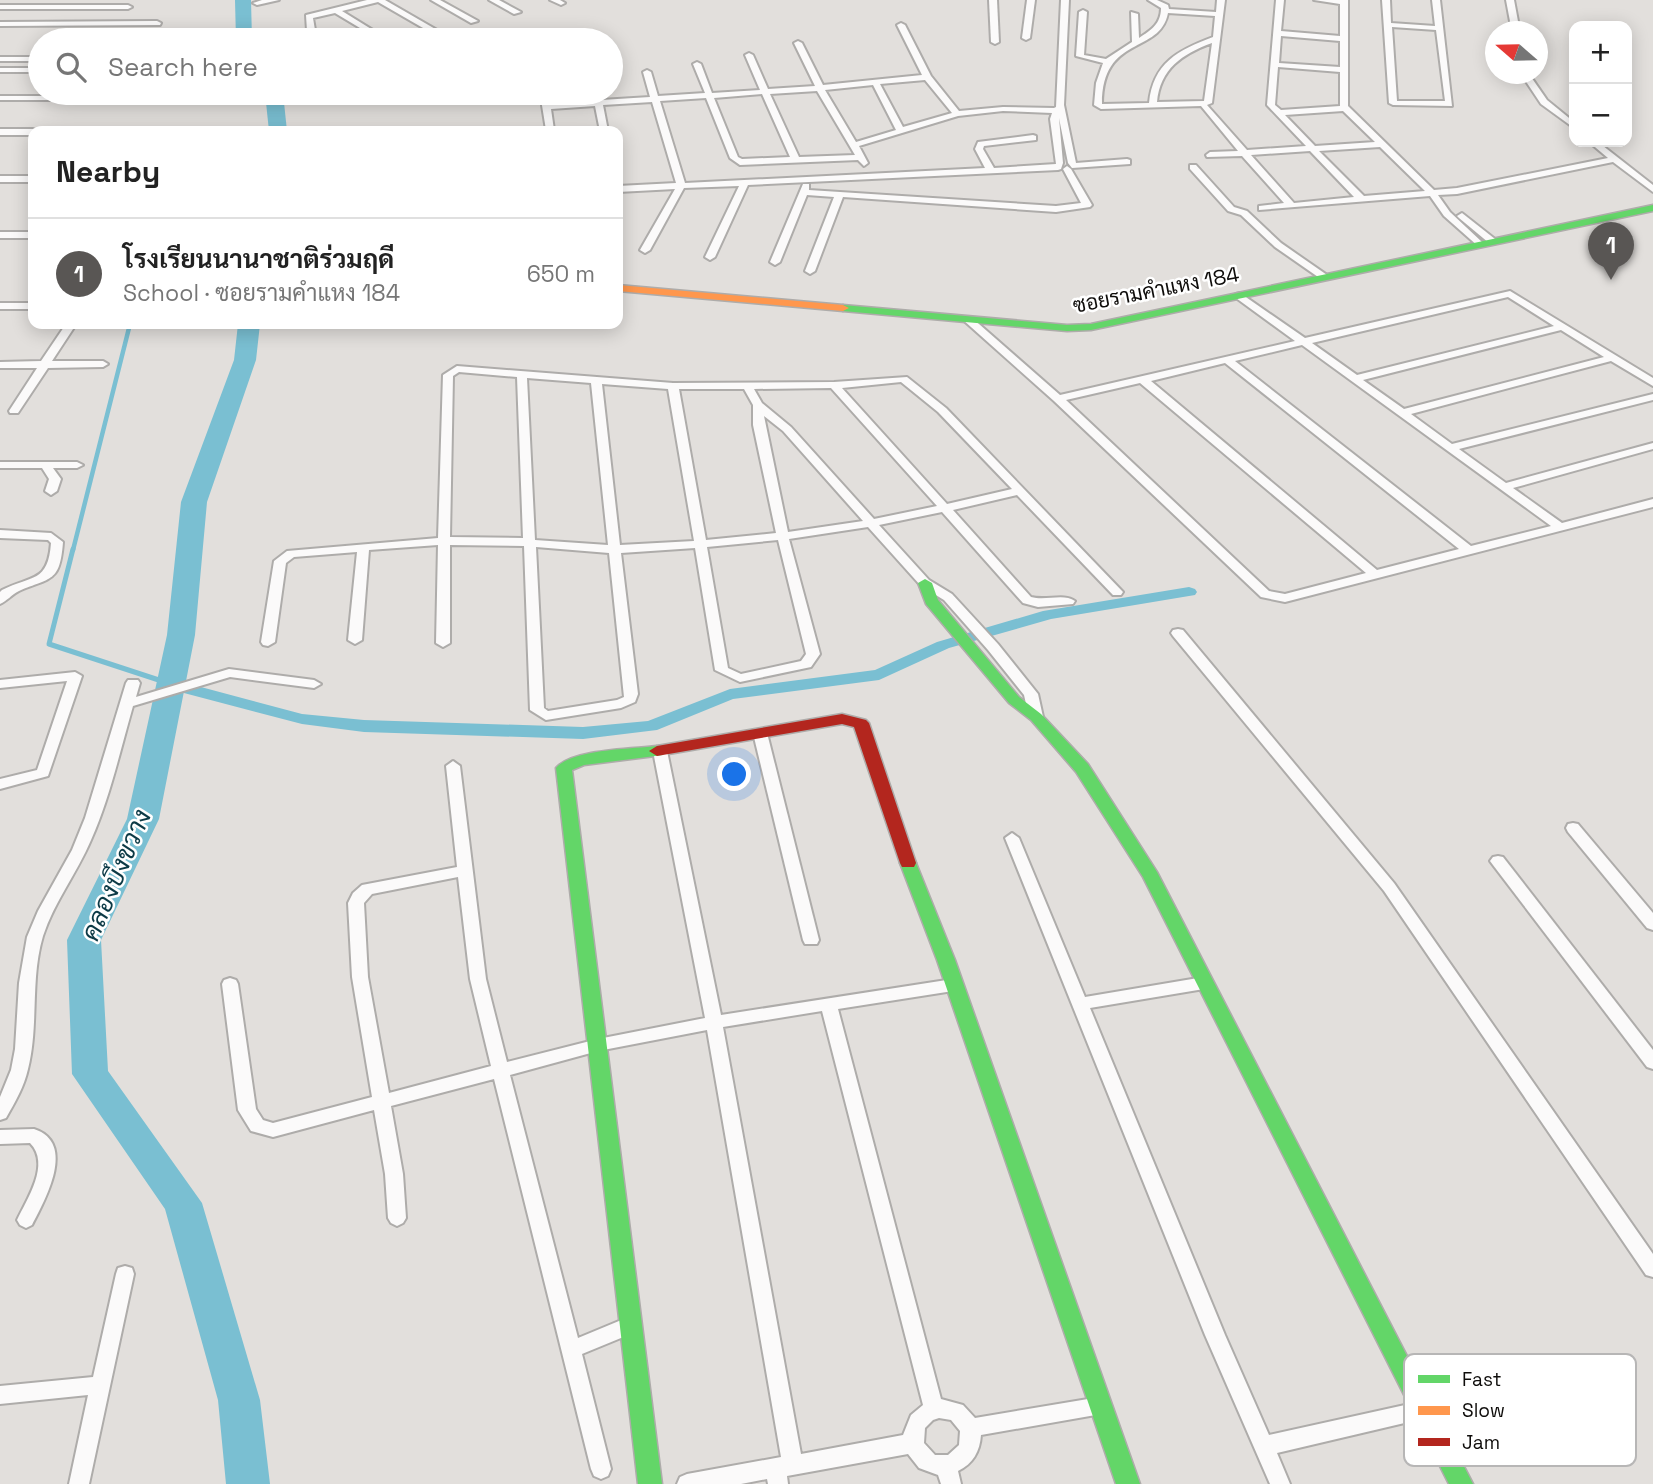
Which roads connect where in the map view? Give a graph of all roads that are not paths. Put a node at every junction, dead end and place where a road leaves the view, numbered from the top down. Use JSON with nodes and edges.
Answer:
{"nodes":[{"id":1,"x":58,"y":0,"type":"edge"},
{"id":2,"x":275,"y":0,"type":"edge"},
{"id":3,"x":378,"y":0,"type":"edge"},
{"id":4,"x":435,"y":0,"type":"edge"},
{"id":5,"x":493,"y":0,"type":"edge"},
{"id":6,"x":993,"y":0,"type":"edge"},
{"id":7,"x":1031,"y":0,"type":"edge"},
{"id":8,"x":1065,"y":0,"type":"edge"},
{"id":9,"x":1152,"y":0,"type":"edge"},
{"id":10,"x":1222,"y":0,"type":"edge"},
{"id":11,"x":1280,"y":0,"type":"edge"},
{"id":12,"x":1318,"y":0,"type":"edge"},
{"id":13,"x":1386,"y":0,"type":"edge"},
{"id":14,"x":1436,"y":0,"type":"edge"},
{"id":15,"x":1510,"y":0,"type":"edge"},
{"id":16,"x":1344,"y":1,"type":"edge"},
{"id":17,"x":257,"y":4,"type":"dead end"},
{"id":18,"x":1166,"y":6,"type":"edge"},
{"id":19,"x":0,"y":7,"type":"edge"},
{"id":20,"x":51,"y":7,"type":"junction"},
{"id":21,"x":128,"y":8,"type":"dead end"},
{"id":22,"x":334,"y":9,"type":"junction"},
{"id":23,"x":517,"y":12,"type":"dead end"},
{"id":24,"x":1083,"y":12,"type":"dead end"},
{"id":25,"x":1134,"y":13,"type":"dead end"},
{"id":26,"x":1219,"y":14,"type":"junction"},
{"id":27,"x":474,"y":21,"type":"dead end"},
{"id":28,"x":1514,"y":21,"type":"edge"},
{"id":29,"x":157,"y":23,"type":"dead end"},
{"id":30,"x":0,"y":24,"type":"edge"},
{"id":31,"x":901,"y":25,"type":"dead end"},
{"id":32,"x":1388,"y":25,"type":"junction"},
{"id":33,"x":310,"y":28,"type":"edge"},
{"id":34,"x":365,"y":28,"type":"edge"},
{"id":35,"x":429,"y":28,"type":"edge"},
{"id":36,"x":1440,"y":28,"type":"junction"},
{"id":37,"x":1277,"y":33,"type":"junction"},
{"id":38,"x":1026,"y":38,"type":"dead end"},
{"id":39,"x":1217,"y":38,"type":"junction"},
{"id":40,"x":1344,"y":39,"type":"junction"},
{"id":41,"x":1135,"y":41,"type":"junction"},
{"id":42,"x":995,"y":42,"type":"dead end"},
{"id":43,"x":798,"y":43,"type":"dead end"},
{"id":44,"x":749,"y":55,"type":"dead end"},
{"id":45,"x":0,"y":59,"type":"edge"},
{"id":46,"x":28,"y":59,"type":"edge"},
{"id":47,"x":1108,"y":62,"type":"junction"},
{"id":48,"x":697,"y":64,"type":"dead end"},
{"id":49,"x":1276,"y":65,"type":"junction"},
{"id":50,"x":0,"y":70,"type":"edge"},
{"id":51,"x":28,"y":70,"type":"edge"},
{"id":52,"x":1343,"y":70,"type":"junction"},
{"id":53,"x":647,"y":72,"type":"dead end"},
{"id":54,"x":927,"y":77,"type":"junction"},
{"id":55,"x":875,"y":82,"type":"junction"},
{"id":56,"x":1532,"y":84,"type":"edge"},
{"id":57,"x":820,"y":88,"type":"junction"},
{"id":58,"x":763,"y":92,"type":"junction"},
{"id":59,"x":711,"y":95,"type":"junction"},
{"id":60,"x":0,"y":98,"type":"edge"},
{"id":61,"x":28,"y":98,"type":"edge"},
{"id":62,"x":655,"y":99,"type":"junction"},
{"id":63,"x":623,"y":101,"type":"edge"},
{"id":64,"x":573,"y":105,"type":"edge"},
{"id":65,"x":598,"y":105,"type":"edge"},
{"id":66,"x":1153,"y":106,"type":"junction"},
{"id":67,"x":548,"y":107,"type":"joint"},
{"id":68,"x":1204,"y":107,"type":"dead end"},
{"id":69,"x":1059,"y":108,"type":"junction"},
{"id":70,"x":1346,"y":108,"type":"junction"},
{"id":71,"x":1278,"y":113,"type":"junction"},
{"id":72,"x":957,"y":114,"type":"junction"},
{"id":73,"x":1569,"y":122,"type":"edge"},
{"id":74,"x":550,"y":126,"type":"edge"},
{"id":75,"x":603,"y":126,"type":"edge"},
{"id":76,"x":901,"y":131,"type":"junction"},
{"id":77,"x":0,"y":132,"type":"edge"},
{"id":78,"x":28,"y":132,"type":"edge"},
{"id":79,"x":1056,"y":137,"type":"junction"},
{"id":80,"x":1033,"y":138,"type":"dead end"},
{"id":81,"x":1068,"y":138,"type":"junction"},
{"id":82,"x":1382,"y":144,"type":"junction"},
{"id":83,"x":854,"y":145,"type":"junction"},
{"id":84,"x":1599,"y":147,"type":"edge"},
{"id":85,"x":1312,"y":148,"type":"junction"},
{"id":86,"x":1244,"y":153,"type":"junction"},
{"id":87,"x":1210,"y":155,"type":"dead end"},
{"id":88,"x":861,"y":158,"type":"junction"},
{"id":89,"x":1615,"y":159,"type":"junction"},
{"id":90,"x":796,"y":161,"type":"junction"},
{"id":91,"x":1127,"y":162,"type":"dead end"},
{"id":92,"x":1067,"y":166,"type":"junction"},
{"id":93,"x":1193,"y":167,"type":"dead end"},
{"id":94,"x":991,"y":171,"type":"junction"},
{"id":95,"x":871,"y":177,"type":"junction"},
{"id":96,"x":0,"y":179,"type":"edge"},
{"id":97,"x":28,"y":179,"type":"edge"},
{"id":98,"x":809,"y":180,"type":"junction"},
{"id":99,"x":745,"y":183,"type":"junction"},
{"id":100,"x":681,"y":186,"type":"junction"},
{"id":101,"x":623,"y":188,"type":"edge"},
{"id":102,"x":1653,"y":189,"type":"edge"},
{"id":103,"x":804,"y":192,"type":"junction"},
{"id":104,"x":1433,"y":194,"type":"junction"},
{"id":105,"x":839,"y":195,"type":"junction"},
{"id":106,"x":1362,"y":200,"type":"junction"},
{"id":107,"x":1290,"y":204,"type":"junction"},
{"id":108,"x":1262,"y":208,"type":"dead end"},
{"id":109,"x":1653,"y":208,"type":"edge"},
{"id":110,"x":0,"y":235,"type":"edge"},
{"id":111,"x":28,"y":235,"type":"edge"},
{"id":112,"x":1485,"y":242,"type":"junction"},
{"id":113,"x":645,"y":250,"type":"dead end"},
{"id":114,"x":710,"y":257,"type":"dead end"},
{"id":115,"x":775,"y":262,"type":"dead end"},
{"id":116,"x":810,"y":271,"type":"dead end"},
{"id":117,"x":1324,"y":277,"type":"junction"},
{"id":118,"x":623,"y":288,"type":"edge"},
{"id":119,"x":1240,"y":296,"type":"junction"},
{"id":120,"x":0,"y":306,"type":"edge"},
{"id":121,"x":28,"y":306,"type":"edge"},
{"id":122,"x":967,"y":319,"type":"junction"},
{"id":123,"x":1562,"y":327,"type":"junction"},
{"id":124,"x":68,"y":329,"type":"edge"},
{"id":125,"x":1305,"y":342,"type":"junction"},
{"id":126,"x":1612,"y":358,"type":"junction"},
{"id":127,"x":1227,"y":360,"type":"junction"},
{"id":128,"x":103,"y":364,"type":"dead end"},
{"id":129,"x":0,"y":365,"type":"edge"},
{"id":130,"x":43,"y":365,"type":"junction"},
{"id":131,"x":522,"y":374,"type":"junction"},
{"id":132,"x":1142,"y":379,"type":"junction"},
{"id":133,"x":1355,"y":379,"type":"junction"},
{"id":134,"x":596,"y":381,"type":"junction"},
{"id":135,"x":1653,"y":383,"type":"edge"},
{"id":136,"x":747,"y":385,"type":"junction"},
{"id":137,"x":834,"y":385,"type":"junction"},
{"id":138,"x":673,"y":386,"type":"junction"},
{"id":139,"x":1653,"y":397,"type":"edge"},
{"id":140,"x":1058,"y":399,"type":"junction"},
{"id":141,"x":758,"y":405,"type":"junction"},
{"id":142,"x":14,"y":411,"type":"dead end"},
{"id":143,"x":1402,"y":414,"type":"junction"},
{"id":144,"x":1653,"y":446,"type":"edge"},
{"id":145,"x":1450,"y":448,"type":"junction"},
{"id":146,"x":0,"y":465,"type":"edge"},
{"id":147,"x":45,"y":465,"type":"junction"},
{"id":148,"x":77,"y":465,"type":"dead end"},
{"id":149,"x":1503,"y":487,"type":"junction"},
{"id":150,"x":51,"y":491,"type":"dead end"},
{"id":151,"x":1018,"y":491,"type":"junction"},
{"id":152,"x":1653,"y":503,"type":"edge"},
{"id":153,"x":945,"y":509,"type":"junction"},
{"id":154,"x":872,"y":525,"type":"junction"},
{"id":155,"x":1560,"y":527,"type":"junction"},
{"id":156,"x":0,"y":534,"type":"edge"},
{"id":157,"x":783,"y":537,"type":"junction"},
{"id":158,"x":443,"y":541,"type":"junction"},
{"id":159,"x":529,"y":542,"type":"junction"},
{"id":160,"x":701,"y":544,"type":"junction"},
{"id":161,"x":363,"y":548,"type":"junction"},
{"id":162,"x":617,"y":550,"type":"junction"},
{"id":163,"x":1470,"y":552,"type":"junction"},
{"id":164,"x":1375,"y":575,"type":"junction"},
{"id":165,"x":925,"y":583,"type":"junction"},
{"id":166,"x":1117,"y":592,"type":"dead end"},
{"id":167,"x":0,"y":600,"type":"edge"},
{"id":168,"x":1069,"y":601,"type":"dead end"},
{"id":169,"x":1178,"y":633,"type":"dead end"},
{"id":170,"x":355,"y":640,"type":"dead end"},
{"id":171,"x":268,"y":642,"type":"dead end"},
{"id":172,"x":443,"y":643,"type":"dead end"},
{"id":173,"x":133,"y":683,"type":"dead end"},
{"id":174,"x":0,"y":684,"type":"edge"},
{"id":175,"x":314,"y":684,"type":"dead end"},
{"id":176,"x":127,"y":704,"type":"junction"},
{"id":177,"x":1036,"y":717,"type":"junction"},
{"id":178,"x":760,"y":733,"type":"junction"},
{"id":179,"x":660,"y":751,"type":"junction"},
{"id":180,"x":453,"y":766,"type":"dead end"},
{"id":181,"x":0,"y":784,"type":"edge"},
{"id":182,"x":1573,"y":828,"type":"dead end"},
{"id":183,"x":1012,"y":838,"type":"dead end"},
{"id":184,"x":1498,"y":861,"type":"dead end"},
{"id":185,"x":465,"y":871,"type":"junction"},
{"id":186,"x":1653,"y":924,"type":"edge"},
{"id":187,"x":811,"y":940,"type":"dead end"},
{"id":188,"x":1204,"y":983,"type":"junction"},
{"id":189,"x":230,"y":984,"type":"dead end"},
{"id":190,"x":953,"y":985,"type":"junction"},
{"id":191,"x":1079,"y":1003,"type":"junction"},
{"id":192,"x":829,"y":1006,"type":"junction"},
{"id":193,"x":714,"y":1021,"type":"junction"},
{"id":194,"x":598,"y":1045,"type":"junction"},
{"id":195,"x":1653,"y":1062,"type":"edge"},
{"id":196,"x":500,"y":1069,"type":"junction"},
{"id":197,"x":380,"y":1101,"type":"junction"},
{"id":198,"x":0,"y":1113,"type":"edge"},
{"id":199,"x":0,"y":1137,"type":"edge"},
{"id":200,"x":397,"y":1218,"type":"dead end"},
{"id":201,"x":26,"y":1220,"type":"dead end"},
{"id":202,"x":1653,"y":1269,"type":"edge"},
{"id":203,"x":125,"y":1274,"type":"dead end"},
{"id":204,"x":631,"y":1325,"type":"junction"},
{"id":205,"x":572,"y":1349,"type":"junction"},
{"id":206,"x":1404,"y":1373,"type":"edge"},
{"id":207,"x":101,"y":1385,"type":"junction"},
{"id":208,"x":0,"y":1395,"type":"edge"},
{"id":209,"x":1100,"y":1406,"type":"junction"},
{"id":210,"x":934,"y":1410,"type":"junction"},
{"id":211,"x":1404,"y":1414,"type":"edge"},
{"id":212,"x":969,"y":1428,"type":"junction"},
{"id":213,"x":913,"y":1443,"type":"junction"},
{"id":214,"x":1264,"y":1446,"type":"junction"},
{"id":215,"x":1452,"y":1466,"type":"edge"},
{"id":216,"x":601,"y":1469,"type":"dead end"},
{"id":217,"x":782,"y":1473,"type":"edge"},
{"id":218,"x":949,"y":1475,"type":"edge"},
{"id":219,"x":79,"y":1484,"type":"edge"},
{"id":220,"x":650,"y":1484,"type":"edge"},
{"id":221,"x":687,"y":1484,"type":"edge"},
{"id":222,"x":1128,"y":1484,"type":"edge"},
{"id":223,"x":1280,"y":1484,"type":"edge"},
{"id":224,"x":1461,"y":1484,"type":"edge"}],
"edges":[{"from":1,"to":20,"type":"street"},
{"from":2,"to":17,"type":"street"},
{"from":3,"to":22,"type":"street"},
{"from":3,"to":35,"type":"street"},
{"from":4,"to":27,"type":"street"},
{"from":5,"to":23,"type":"street"},
{"from":6,"to":42,"type":"street"},
{"from":7,"to":38,"type":"street"},
{"from":8,"to":69,"type":"street"},
{"from":9,"to":18,"type":"street"},
{"from":10,"to":26,"type":"street"},
{"from":11,"to":37,"type":"street"},
{"from":12,"to":16,"type":"street"},
{"from":13,"to":32,"type":"street"},
{"from":14,"to":36,"type":"street"},
{"from":15,"to":28,"type":"street"},
{"from":16,"to":40,"type":"street"},
{"from":18,"to":26,"type":"street"},
{"from":18,"to":41,"type":"street"},
{"from":19,"to":20,"type":"street"},
{"from":20,"to":21,"type":"street"},
{"from":22,"to":33,"type":"street"},
{"from":22,"to":34,"type":"street"},
{"from":24,"to":47,"type":"street"},
{"from":25,"to":41,"type":"street"},
{"from":26,"to":39,"type":"street"},
{"from":29,"to":30,"type":"street"},
{"from":31,"to":54,"type":"street"},
{"from":32,"to":36,"type":"street"},
{"from":32,"to":36,"type":"street"},
{"from":37,"to":40,"type":"street"},
{"from":37,"to":49,"type":"street"},
{"from":39,"to":66,"type":"street"},
{"from":39,"to":66,"type":"street"},
{"from":40,"to":52,"type":"street"},
{"from":41,"to":47,"type":"street"},
{"from":43,"to":57,"type":"street"},
{"from":44,"to":58,"type":"street"},
{"from":45,"to":46,"type":"street"},
{"from":47,"to":66,"type":"street"},
{"from":48,"to":59,"type":"street"},
{"from":49,"to":52,"type":"street"},
{"from":49,"to":71,"type":"street"},
{"from":50,"to":51,"type":"street"},
{"from":52,"to":70,"type":"street"},
{"from":53,"to":62,"type":"street"},
{"from":54,"to":55,"type":"street"},
{"from":54,"to":72,"type":"street"},
{"from":55,"to":57,"type":"street"},
{"from":55,"to":76,"type":"street"},
{"from":56,"to":73,"type":"street"},
{"from":57,"to":58,"type":"street"},
{"from":57,"to":83,"type":"street"},
{"from":58,"to":59,"type":"street"},
{"from":58,"to":90,"type":"street"},
{"from":59,"to":62,"type":"street"},
{"from":59,"to":90,"type":"street"},
{"from":60,"to":61,"type":"street"},
{"from":62,"to":63,"type":"street"},
{"from":62,"to":100,"type":"street"},
{"from":64,"to":67,"type":"street"},
{"from":65,"to":75,"type":"street"},
{"from":67,"to":74,"type":"street"},
{"from":68,"to":86,"type":"street"},
{"from":69,"to":72,"type":"street"},
{"from":69,"to":79,"type":"street"},
{"from":69,"to":81,"type":"street"},
{"from":70,"to":71,"type":"street"},
{"from":70,"to":82,"type":"street"},
{"from":71,"to":85,"type":"street"},
{"from":72,"to":76,"type":"street"},
{"from":76,"to":83,"type":"street"},
{"from":77,"to":78,"type":"street"},
{"from":79,"to":81,"type":"street"},
{"from":79,"to":92,"type":"street"},
{"from":80,"to":94,"type":"street"},
{"from":81,"to":92,"type":"street"},
{"from":82,"to":85,"type":"street"},
{"from":82,"to":104,"type":"street"},
{"from":83,"to":88,"type":"street"},
{"from":84,"to":89,"type":"street"},
{"from":85,"to":86,"type":"street"},
{"from":85,"to":106,"type":"street"},
{"from":86,"to":87,"type":"street"},
{"from":86,"to":107,"type":"street"},
{"from":88,"to":90,"type":"street"},
{"from":88,"to":95,"type":"street"},
{"from":89,"to":102,"type":"street"},
{"from":89,"to":104,"type":"street"},
{"from":91,"to":92,"type":"street"},
{"from":92,"to":94,"type":"street"},
{"from":92,"to":105,"type":"street"},
{"from":93,"to":117,"type":"street"},
{"from":94,"to":95,"type":"street"},
{"from":95,"to":98,"type":"street"},
{"from":96,"to":97,"type":"street"},
{"from":98,"to":99,"type":"street"},
{"from":98,"to":103,"type":"street"},
{"from":99,"to":100,"type":"street"},
{"from":99,"to":114,"type":"street"},
{"from":100,"to":101,"type":"street"},
{"from":100,"to":113,"type":"street"},
{"from":103,"to":105,"type":"street"},
{"from":103,"to":115,"type":"street"},
{"from":104,"to":106,"type":"street"},
{"from":104,"to":112,"type":"street"},
{"from":105,"to":116,"type":"street"},
{"from":106,"to":107,"type":"street"},
{"from":107,"to":108,"type":"street"},
{"from":109,"to":112,"type":"street","name":"ซอยรามคำแหง 184"},
{"from":110,"to":111,"type":"street"},
{"from":112,"to":117,"type":"street","name":"ซอยรามคำแหง 184"},
{"from":117,"to":119,"type":"street","name":"ซอยรามคำแหง 184"},
{"from":118,"to":122,"type":"street","name":"ซอยรามคำแหง 184"},
{"from":119,"to":122,"type":"street","name":"ซอยรามคำแหง 184"},
{"from":119,"to":125,"type":"street"},
{"from":120,"to":121,"type":"street"},
{"from":122,"to":140,"type":"street"},
{"from":123,"to":125,"type":"street"},
{"from":123,"to":126,"type":"street"},
{"from":123,"to":133,"type":"street"},
{"from":124,"to":130,"type":"street"},
{"from":125,"to":127,"type":"street"},
{"from":125,"to":133,"type":"street"},
{"from":126,"to":135,"type":"street"},
{"from":126,"to":143,"type":"street"},
{"from":127,"to":132,"type":"street"},
{"from":127,"to":163,"type":"street"},
{"from":128,"to":130,"type":"street"},
{"from":129,"to":130,"type":"street"},
{"from":130,"to":142,"type":"street"},
{"from":131,"to":134,"type":"street"},
{"from":131,"to":158,"type":"street"},
{"from":131,"to":159,"type":"street"},
{"from":132,"to":140,"type":"street"},
{"from":132,"to":164,"type":"street"},
{"from":133,"to":143,"type":"street"},
{"from":134,"to":138,"type":"street"},
{"from":134,"to":162,"type":"street"},
{"from":136,"to":137,"type":"street"},
{"from":136,"to":138,"type":"street"},
{"from":136,"to":141,"type":"street"},
{"from":137,"to":151,"type":"street"},
{"from":137,"to":153,"type":"street"},
{"from":138,"to":160,"type":"street"},
{"from":139,"to":145,"type":"street"},
{"from":140,"to":164,"type":"street"},
{"from":141,"to":154,"type":"street"},
{"from":141,"to":157,"type":"street"},
{"from":143,"to":145,"type":"street"},
{"from":144,"to":149,"type":"street"},
{"from":145,"to":149,"type":"street"},
{"from":146,"to":147,"type":"street"},
{"from":147,"to":148,"type":"street"},
{"from":147,"to":150,"type":"street"},
{"from":149,"to":155,"type":"street"},
{"from":151,"to":153,"type":"street"},
{"from":151,"to":166,"type":"street"},
{"from":152,"to":155,"type":"street"},
{"from":153,"to":154,"type":"street"},
{"from":153,"to":168,"type":"street"},
{"from":154,"to":157,"type":"street"},
{"from":154,"to":165,"type":"street"},
{"from":155,"to":163,"type":"street"},
{"from":156,"to":167,"type":"street"},
{"from":157,"to":160,"type":"street"},
{"from":157,"to":160,"type":"street"},
{"from":158,"to":159,"type":"street"},
{"from":158,"to":161,"type":"street"},
{"from":158,"to":172,"type":"street"},
{"from":159,"to":162,"type":"street"},
{"from":159,"to":162,"type":"street"},
{"from":160,"to":162,"type":"street"},
{"from":161,"to":170,"type":"street"},
{"from":161,"to":171,"type":"street"},
{"from":163,"to":164,"type":"street"},
{"from":165,"to":177,"type":"street"},
{"from":165,"to":177,"type":"street"},
{"from":169,"to":202,"type":"street"},
{"from":173,"to":176,"type":"street"},
{"from":174,"to":181,"type":"street"},
{"from":175,"to":176,"type":"street"},
{"from":176,"to":198,"type":"street"},
{"from":177,"to":188,"type":"street"},
{"from":178,"to":179,"type":"street"},
{"from":178,"to":187,"type":"street"},
{"from":178,"to":190,"type":"street"},
{"from":179,"to":193,"type":"street"},
{"from":179,"to":194,"type":"street"},
{"from":180,"to":185,"type":"street"},
{"from":182,"to":186,"type":"street"},
{"from":183,"to":191,"type":"street"},
{"from":184,"to":195,"type":"street"},
{"from":185,"to":196,"type":"street"},
{"from":185,"to":197,"type":"street"},
{"from":188,"to":191,"type":"street"},
{"from":188,"to":206,"type":"street"},
{"from":189,"to":197,"type":"street"},
{"from":190,"to":192,"type":"street"},
{"from":190,"to":209,"type":"street"},
{"from":191,"to":214,"type":"street"},
{"from":192,"to":193,"type":"street"},
{"from":192,"to":210,"type":"street"},
{"from":193,"to":194,"type":"street"},
{"from":193,"to":217,"type":"street"},
{"from":194,"to":196,"type":"street"},
{"from":194,"to":204,"type":"street"},
{"from":196,"to":197,"type":"street"},
{"from":196,"to":205,"type":"street"},
{"from":197,"to":200,"type":"street"},
{"from":199,"to":201,"type":"street"},
{"from":203,"to":207,"type":"street"},
{"from":204,"to":205,"type":"street"},
{"from":204,"to":220,"type":"street"},
{"from":205,"to":216,"type":"street"},
{"from":207,"to":208,"type":"street"},
{"from":207,"to":219,"type":"street"},
{"from":209,"to":212,"type":"street"},
{"from":209,"to":222,"type":"street"},
{"from":210,"to":212,"type":"street"},
{"from":210,"to":213,"type":"street"},
{"from":211,"to":214,"type":"street"},
{"from":212,"to":218,"type":"street"},
{"from":213,"to":217,"type":"street"},
{"from":213,"to":218,"type":"street"},
{"from":214,"to":223,"type":"street"},
{"from":215,"to":224,"type":"street"},
{"from":217,"to":221,"type":"street"}]}
